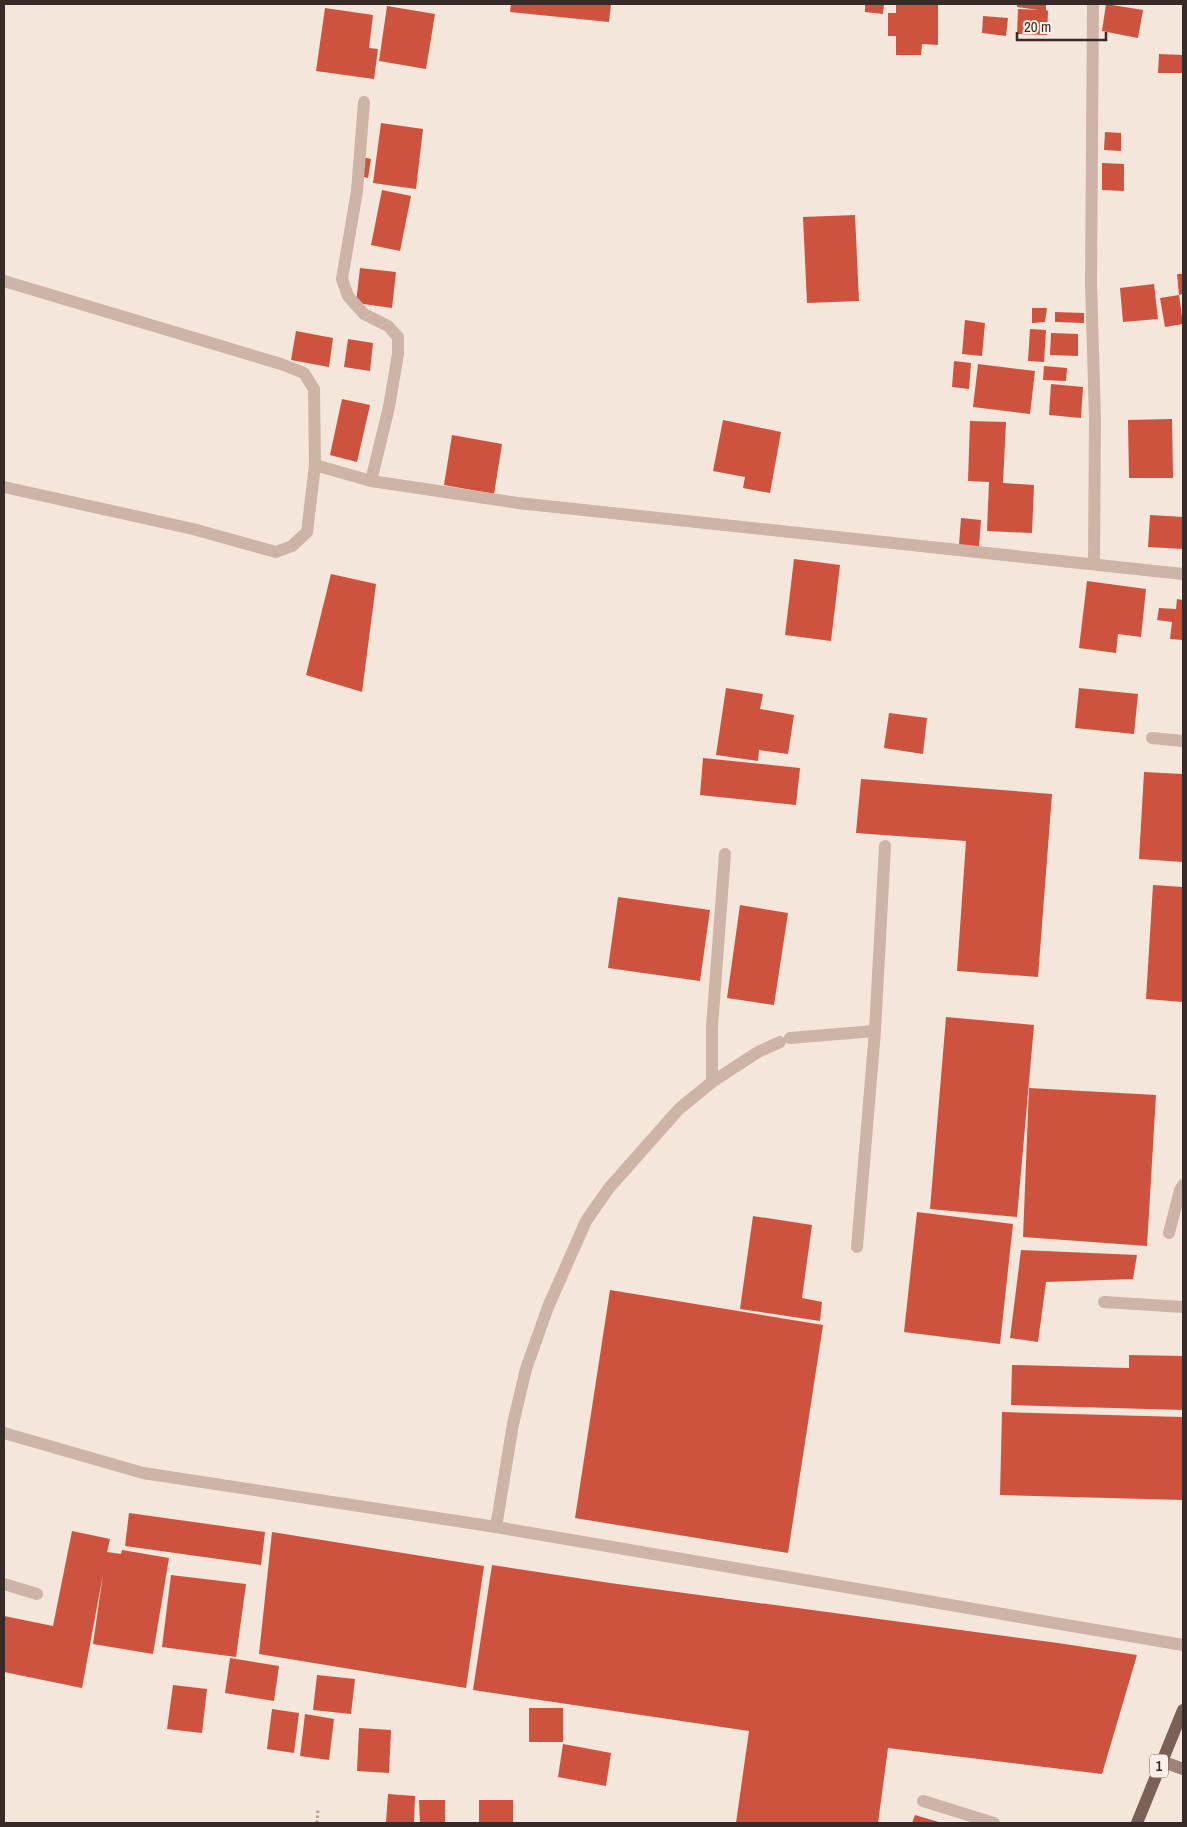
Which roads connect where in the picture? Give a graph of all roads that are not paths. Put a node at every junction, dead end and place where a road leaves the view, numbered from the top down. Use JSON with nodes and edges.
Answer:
{"nodes":[{"id":1,"x":1093,"y":4,"type":"edge"},
{"id":2,"x":364,"y":102,"type":"dead end"},
{"id":3,"x":4,"y":281,"type":"edge"},
{"id":4,"x":315,"y":465,"type":"junction"},
{"id":5,"x":371,"y":481,"type":"junction"},
{"id":6,"x":4,"y":487,"type":"edge"},
{"id":7,"x":1094,"y":563,"type":"junction"},
{"id":8,"x":1183,"y":574,"type":"edge"},
{"id":9,"x":1152,"y":738,"type":"dead end"},
{"id":10,"x":1183,"y":741,"type":"edge"},
{"id":11,"x":885,"y":846,"type":"dead end"},
{"id":12,"x":725,"y":854,"type":"dead end"},
{"id":13,"x":875,"y":1031,"type":"junction"},
{"id":14,"x":712,"y":1082,"type":"junction"},
{"id":15,"x":1183,"y":1185,"type":"edge"},
{"id":16,"x":1169,"y":1233,"type":"dead end"},
{"id":17,"x":858,"y":1247,"type":"dead end"},
{"id":18,"x":1104,"y":1302,"type":"dead end"},
{"id":19,"x":1183,"y":1307,"type":"edge"},
{"id":20,"x":4,"y":1433,"type":"edge"},
{"id":21,"x":496,"y":1527,"type":"junction"},
{"id":22,"x":4,"y":1584,"type":"edge"},
{"id":23,"x":37,"y":1594,"type":"dead end"},
{"id":24,"x":1183,"y":1645,"type":"edge"},
{"id":25,"x":1183,"y":1710,"type":"edge"},
{"id":26,"x":1161,"y":1761,"type":"junction"},
{"id":27,"x":1183,"y":1769,"type":"edge"},
{"id":28,"x":923,"y":1801,"type":"dead end"},
{"id":29,"x":994,"y":1823,"type":"edge"},
{"id":30,"x":1137,"y":1823,"type":"edge"}],
"edges":[{"from":1,"to":7,"type":"street"},
{"from":2,"to":5,"type":"street"},
{"from":3,"to":4,"type":"street"},
{"from":4,"to":5,"type":"street"},
{"from":4,"to":6,"type":"street"},
{"from":5,"to":7,"type":"street"},
{"from":7,"to":8,"type":"street"},
{"from":9,"to":10,"type":"street"},
{"from":11,"to":13,"type":"street"},
{"from":12,"to":14,"type":"street"},
{"from":13,"to":14,"type":"street"},
{"from":13,"to":17,"type":"street"},
{"from":14,"to":21,"type":"street"},
{"from":15,"to":16,"type":"street"},
{"from":18,"to":19,"type":"street"},
{"from":20,"to":21,"type":"street"},
{"from":21,"to":24,"type":"street"},
{"from":22,"to":23,"type":"street"},
{"from":25,"to":26,"type":"main road","number":"1"},
{"from":26,"to":27,"type":"street"},
{"from":26,"to":30,"type":"main road","number":"1"},
{"from":28,"to":29,"type":"street"}]}
